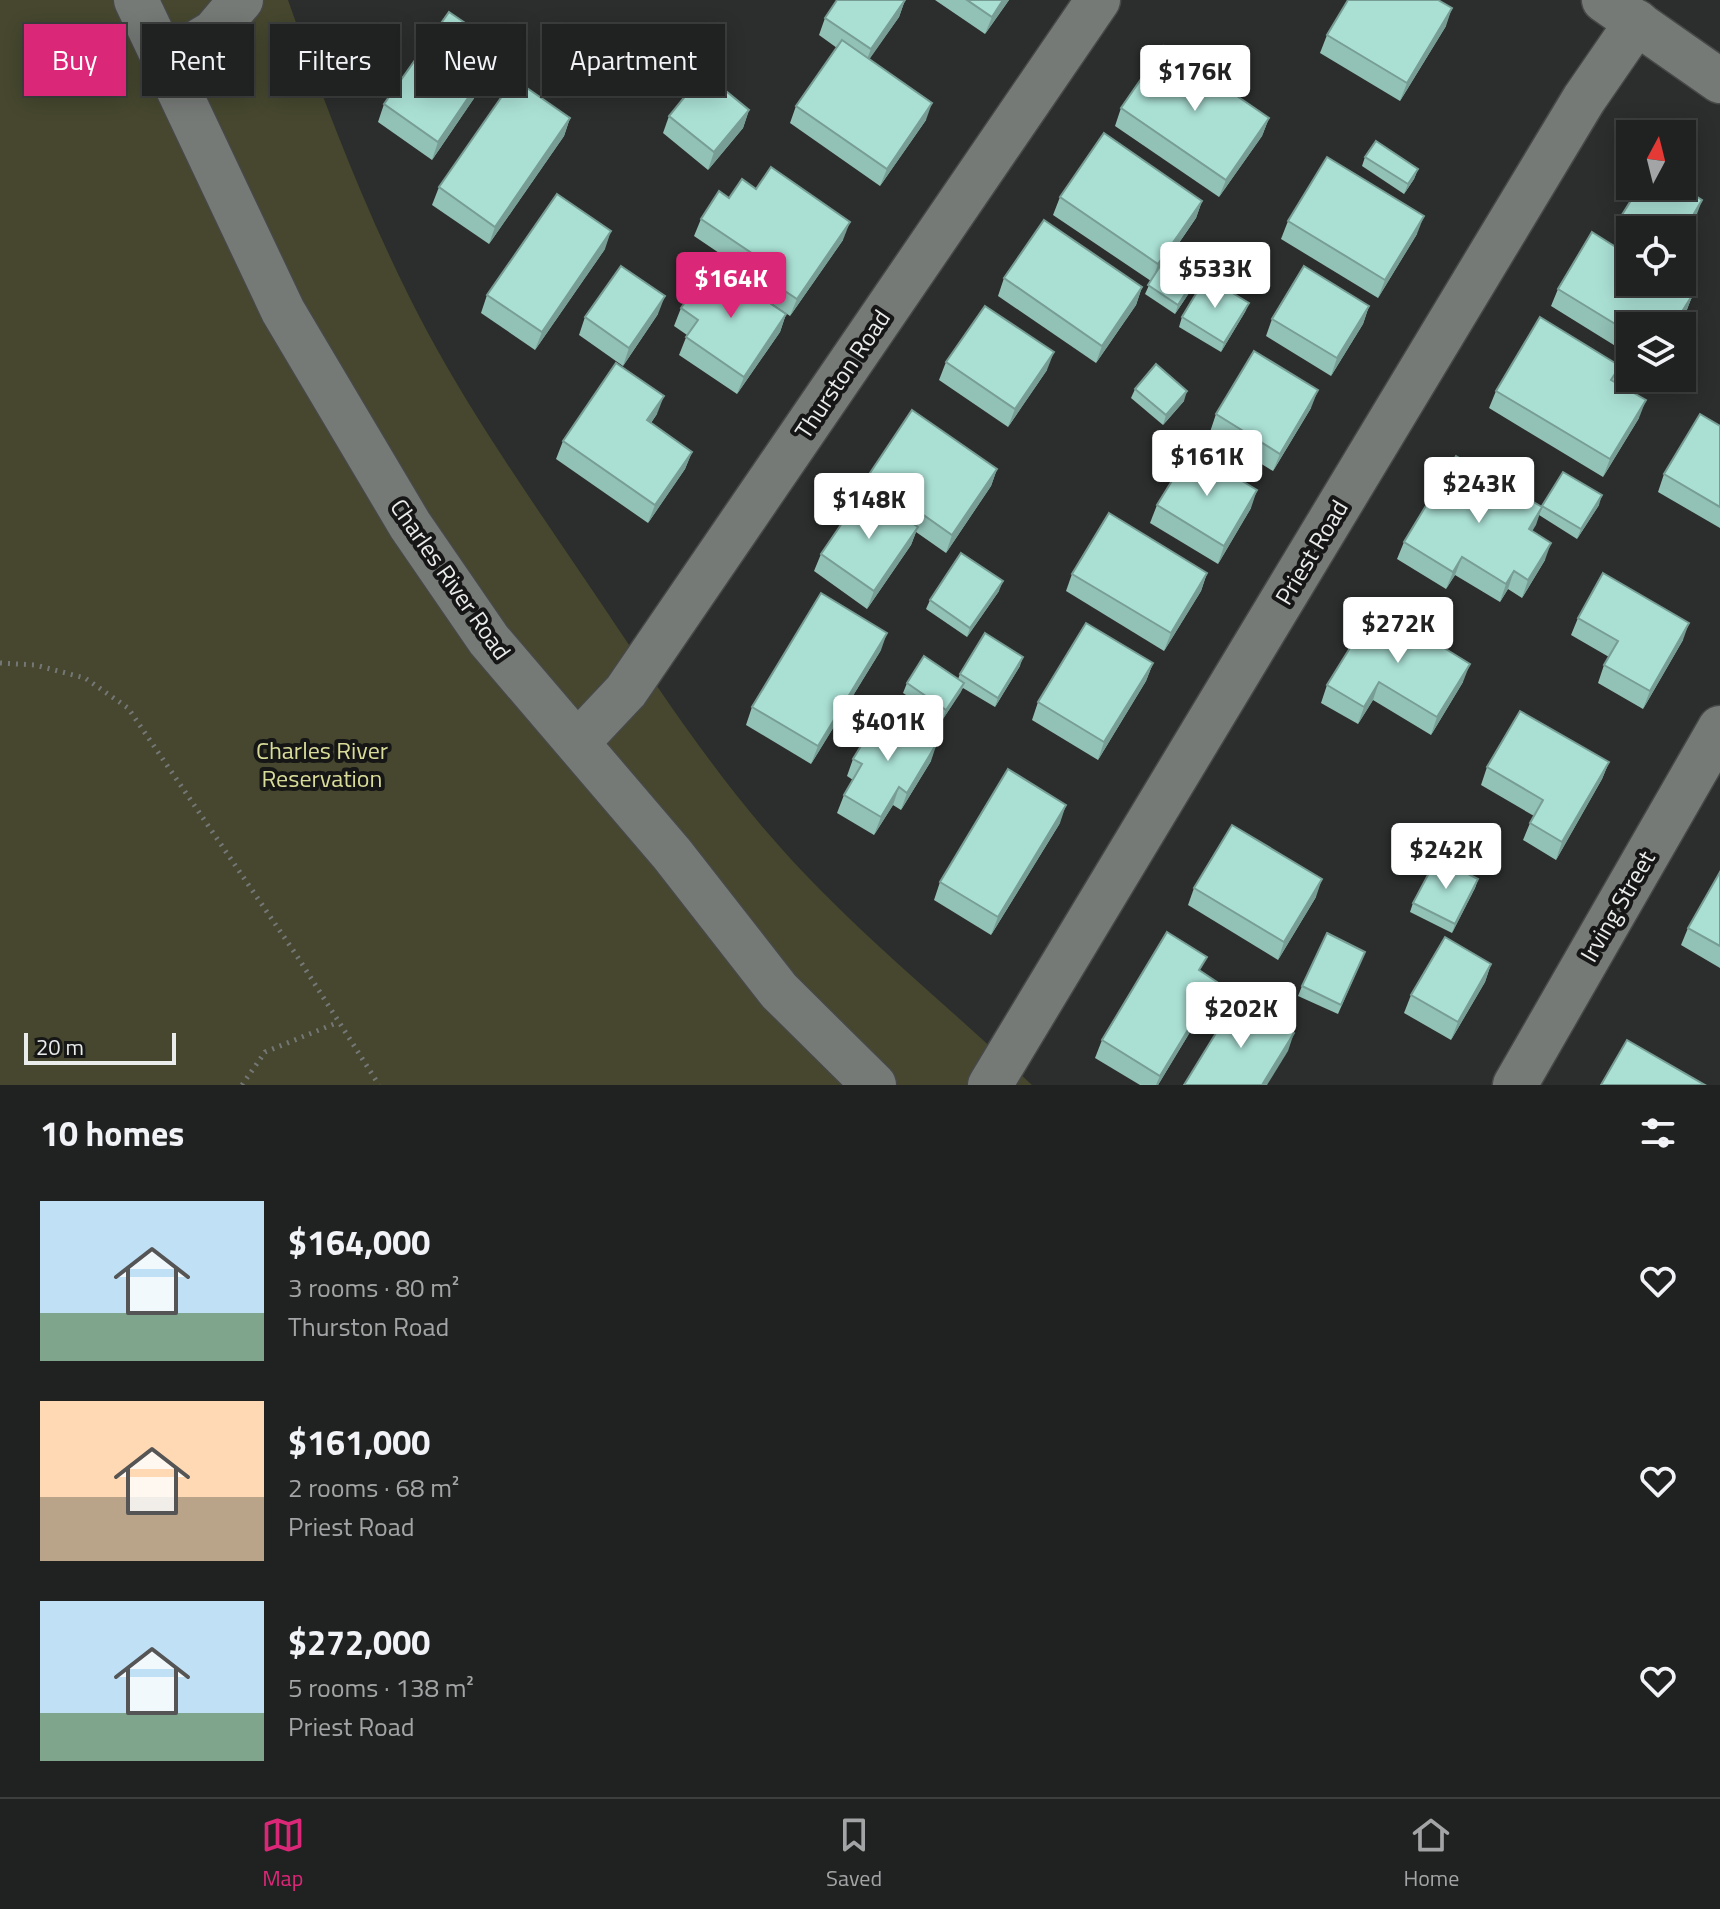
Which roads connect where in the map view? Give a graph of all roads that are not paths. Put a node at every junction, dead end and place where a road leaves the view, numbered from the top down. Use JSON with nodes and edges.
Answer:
{"nodes":[{"id":1,"x":136,"y":0,"type":"edge"},
{"id":2,"x":241,"y":0,"type":"edge"},
{"id":3,"x":1098,"y":0,"type":"edge"},
{"id":4,"x":1620,"y":11,"type":"edge"},
{"id":5,"x":148,"y":24,"type":"edge"},
{"id":6,"x":221,"y":24,"type":"edge"},
{"id":7,"x":1720,"y":81,"type":"edge"},
{"id":8,"x":182,"y":96,"type":"edge"},
{"id":9,"x":578,"y":742,"type":"junction"},
{"id":10,"x":1714,"y":752,"type":"edge"},
{"id":11,"x":874,"y":1085,"type":"edge"},
{"id":12,"x":990,"y":1085,"type":"edge"},
{"id":13,"x":1515,"y":1085,"type":"edge"}],
"edges":[{"from":1,"to":5,"type":"street","name":"Charles River Road"},
{"from":2,"to":6,"type":"street"},
{"from":3,"to":9,"type":"street","name":"Thurston Road"},
{"from":4,"to":7,"type":"street"},
{"from":4,"to":12,"type":"street","name":"Priest Road"},
{"from":8,"to":9,"type":"street","name":"Charles River Road"},
{"from":9,"to":11,"type":"street","name":"Charles River Road"},
{"from":10,"to":13,"type":"street","name":"Irving Street"}]}
